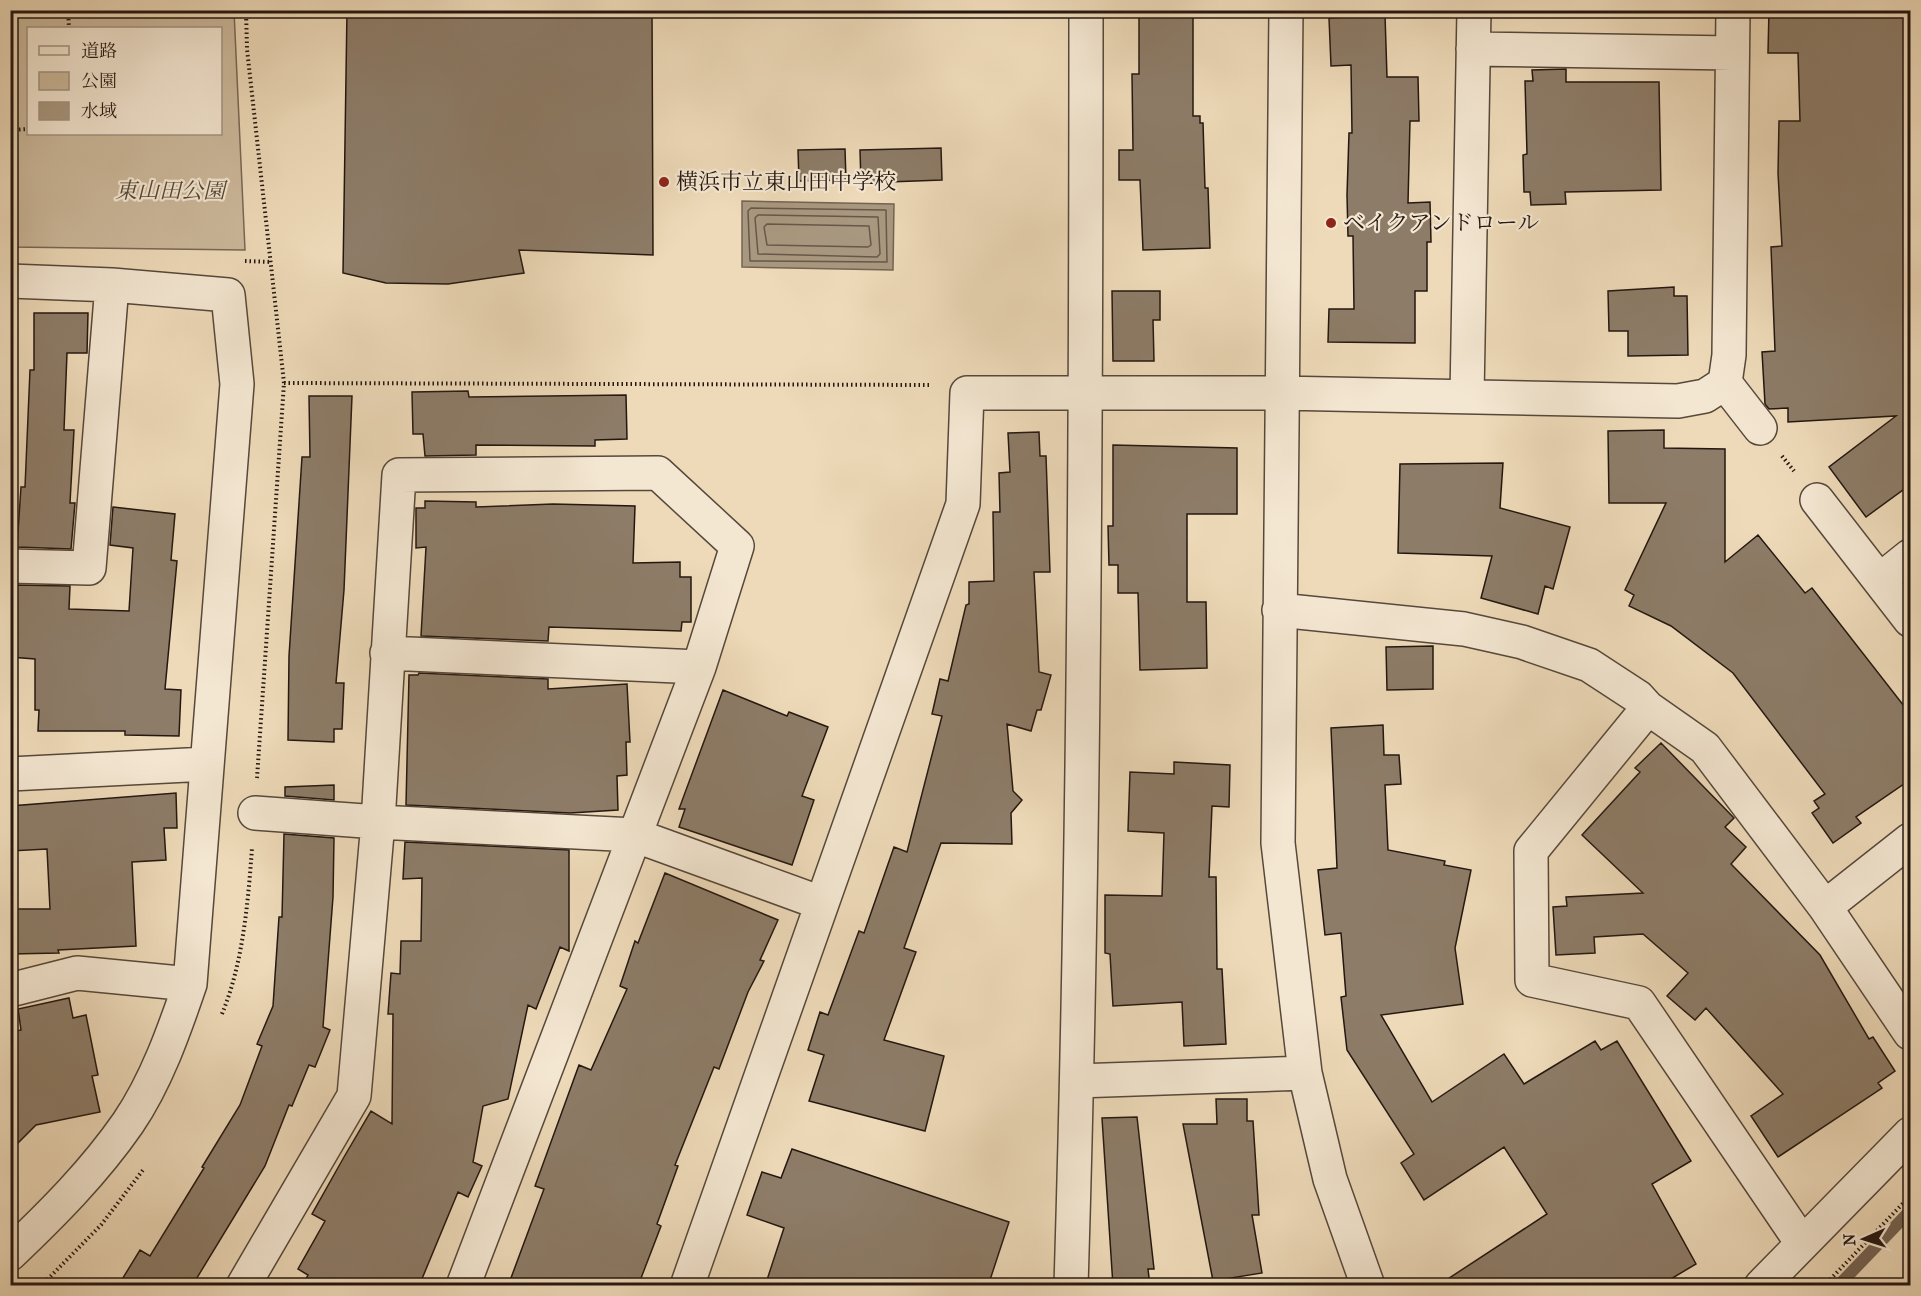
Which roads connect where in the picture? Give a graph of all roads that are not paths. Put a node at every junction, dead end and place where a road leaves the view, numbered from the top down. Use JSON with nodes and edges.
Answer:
{"nodes":[{"id":1,"x":1086,"y":10,"type":"edge"},
{"id":2,"x":1286,"y":10,"type":"edge"},
{"id":3,"x":1474,"y":10,"type":"edge"},
{"id":4,"x":1733,"y":10,"type":"edge"},
{"id":5,"x":1473,"y":49,"type":"junction"},
{"id":6,"x":1732,"y":53,"type":"junction"},
{"id":7,"x":10,"y":281,"type":"edge"},
{"id":8,"x":112,"y":285,"type":"junction"},
{"id":9,"x":1725,"y":383,"type":"junction"},
{"id":10,"x":1085,"y":392,"type":"junction"},
{"id":11,"x":1280,"y":393,"type":"junction"},
{"id":12,"x":1467,"y":396,"type":"junction"},
{"id":13,"x":1760,"y":428,"type":"road end"},
{"id":14,"x":1817,"y":500,"type":"road end"},
{"id":15,"x":1911,"y":556,"type":"edge"},
{"id":16,"x":10,"y":566,"type":"edge"},
{"id":17,"x":1880,"y":579,"type":"junction"},
{"id":18,"x":1280,"y":610,"type":"junction"},
{"id":19,"x":1911,"y":620,"type":"edge"},
{"id":20,"x":387,"y":653,"type":"junction"},
{"id":21,"x":699,"y":667,"type":"junction"},
{"id":22,"x":1648,"y":708,"type":"junction"},
{"id":23,"x":207,"y":764,"type":"junction"},
{"id":24,"x":10,"y":774,"type":"edge"},
{"id":25,"x":255,"y":813,"type":"dead end"},
{"id":26,"x":378,"y":822,"type":"junction"},
{"id":27,"x":634,"y":835,"type":"junction"},
{"id":28,"x":1911,"y":840,"type":"edge"},
{"id":29,"x":821,"y":903,"type":"junction"},
{"id":30,"x":1825,"y":907,"type":"junction"},
{"id":31,"x":190,"y":984,"type":"junction"},
{"id":32,"x":10,"y":990,"type":"edge"},
{"id":33,"x":1911,"y":1033,"type":"edge"},
{"id":34,"x":1305,"y":1073,"type":"junction"},
{"id":35,"x":1077,"y":1080,"type":"junction"},
{"id":36,"x":1911,"y":1134,"type":"edge"},
{"id":37,"x":1802,"y":1243,"type":"junction"},
{"id":38,"x":10,"y":1254,"type":"edge"},
{"id":39,"x":243,"y":1286,"type":"edge"},
{"id":40,"x":464,"y":1286,"type":"edge"},
{"id":41,"x":687,"y":1286,"type":"edge"},
{"id":42,"x":1071,"y":1286,"type":"edge"},
{"id":43,"x":1368,"y":1286,"type":"edge"},
{"id":44,"x":1761,"y":1286,"type":"edge"}],
"edges":[{"from":1,"to":10,"type":"street"},
{"from":2,"to":11,"type":"street"},
{"from":3,"to":5,"type":"street"},
{"from":4,"to":6,"type":"street"},
{"from":5,"to":6,"type":"street"},
{"from":5,"to":12,"type":"street"},
{"from":6,"to":9,"type":"street"},
{"from":7,"to":8,"type":"street"},
{"from":8,"to":16,"type":"street"},
{"from":8,"to":23,"type":"street"},
{"from":9,"to":12,"type":"street"},
{"from":9,"to":13,"type":"street"},
{"from":10,"to":11,"type":"street"},
{"from":10,"to":29,"type":"street"},
{"from":10,"to":35,"type":"street"},
{"from":11,"to":12,"type":"street"},
{"from":11,"to":18,"type":"street"},
{"from":14,"to":17,"type":"street"},
{"from":15,"to":17,"type":"street"},
{"from":17,"to":19,"type":"street"},
{"from":18,"to":22,"type":"street"},
{"from":18,"to":34,"type":"street"},
{"from":20,"to":21,"type":"street"},
{"from":20,"to":21,"type":"street"},
{"from":20,"to":26,"type":"street"},
{"from":21,"to":27,"type":"street"},
{"from":22,"to":30,"type":"street"},
{"from":22,"to":37,"type":"street"},
{"from":23,"to":24,"type":"street"},
{"from":23,"to":31,"type":"street"},
{"from":25,"to":26,"type":"street"},
{"from":26,"to":27,"type":"street"},
{"from":26,"to":39,"type":"street"},
{"from":27,"to":29,"type":"street"},
{"from":27,"to":40,"type":"street"},
{"from":28,"to":30,"type":"street"},
{"from":29,"to":41,"type":"street"},
{"from":30,"to":33,"type":"street"},
{"from":31,"to":32,"type":"street"},
{"from":31,"to":38,"type":"street"},
{"from":34,"to":35,"type":"street"},
{"from":34,"to":43,"type":"street"},
{"from":35,"to":42,"type":"street"},
{"from":36,"to":37,"type":"street"},
{"from":37,"to":44,"type":"street"}]}
